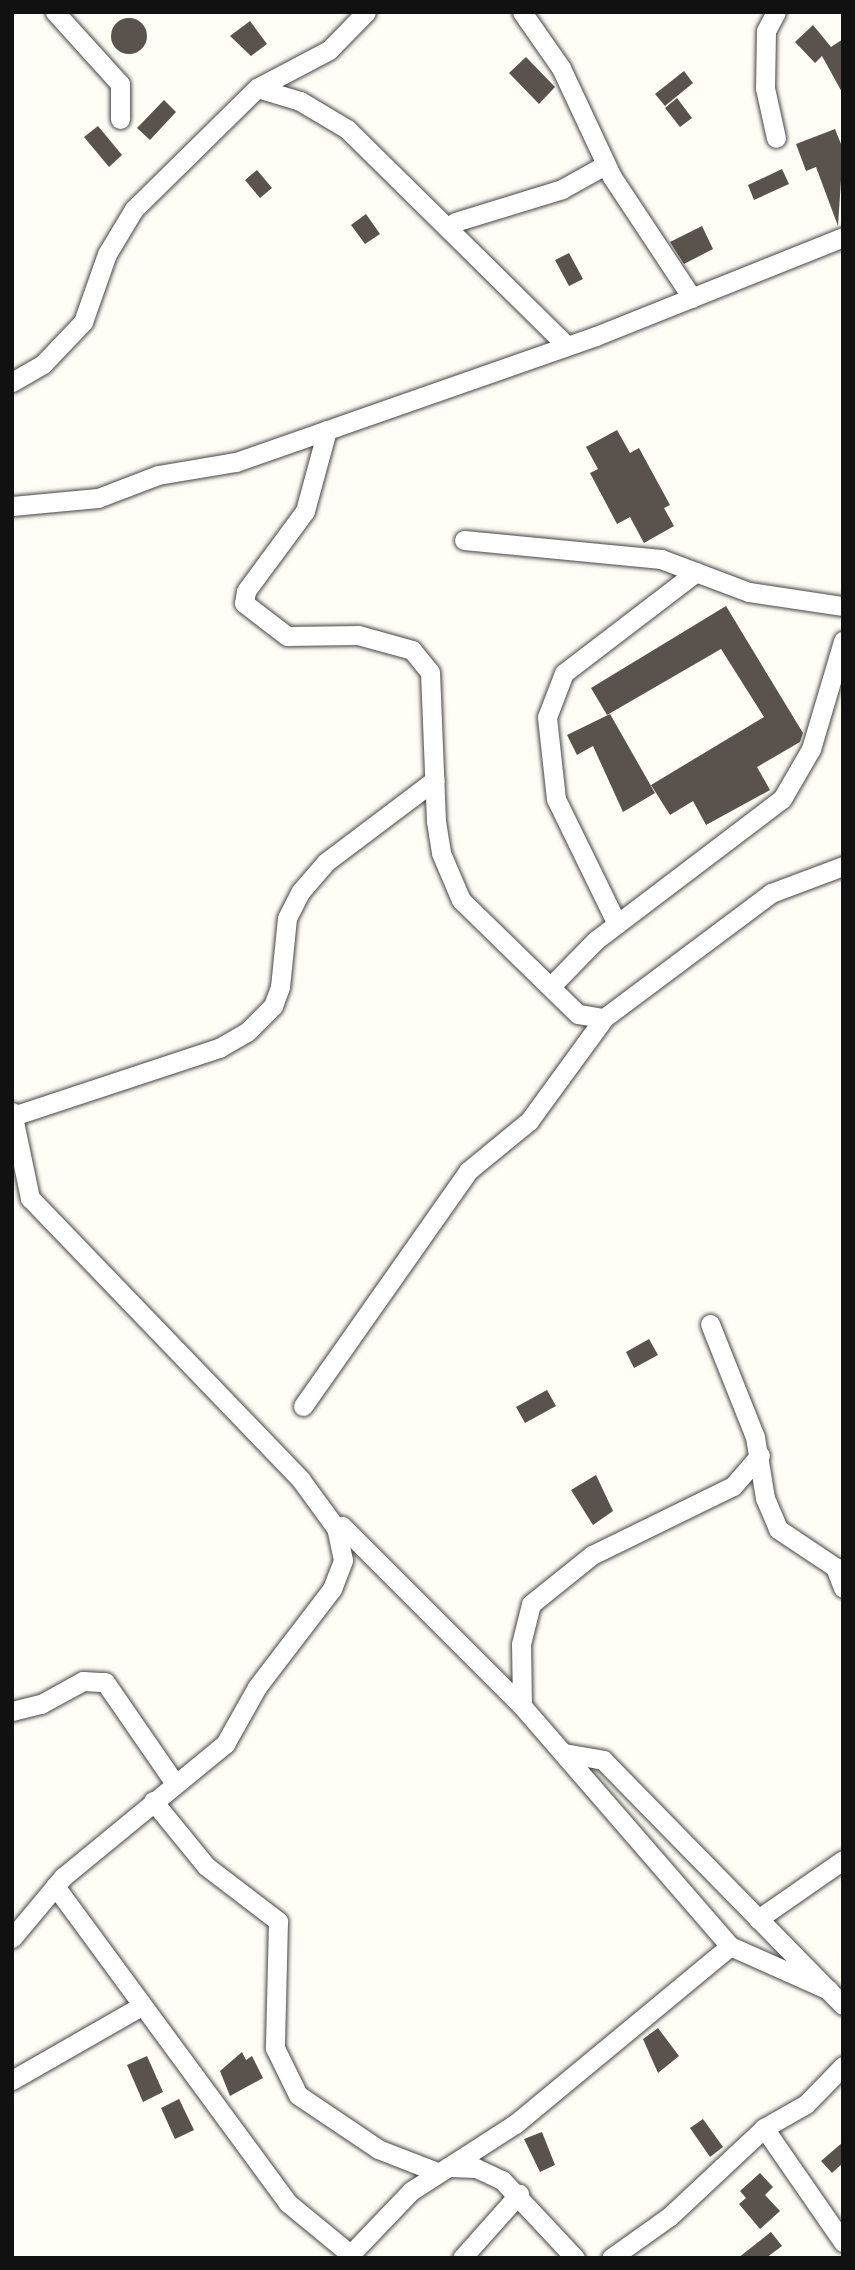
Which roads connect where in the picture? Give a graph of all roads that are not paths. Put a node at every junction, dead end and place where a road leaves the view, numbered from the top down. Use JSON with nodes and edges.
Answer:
{"nodes":[{"id":1,"x":55,"y":12,"type":"edge"},
{"id":2,"x":366,"y":12,"type":"edge"},
{"id":3,"x":522,"y":12,"type":"edge"},
{"id":4,"x":776,"y":12,"type":"edge"},
{"id":5,"x":257,"y":88,"type":"junction"},
{"id":6,"x":120,"y":119,"type":"dead end"},
{"id":7,"x":776,"y":138,"type":"dead end"},
{"id":8,"x":605,"y":165,"type":"junction"},
{"id":9,"x":455,"y":222,"type":"dead end"},
{"id":10,"x":843,"y":237,"type":"edge"},
{"id":11,"x":692,"y":298,"type":"junction"},
{"id":12,"x":566,"y":345,"type":"junction"},
{"id":13,"x":12,"y":382,"type":"edge"},
{"id":14,"x":327,"y":430,"type":"junction"},
{"id":15,"x":18,"y":502,"type":"edge"},
{"id":16,"x":464,"y":540,"type":"dead end"},
{"id":17,"x":696,"y":572,"type":"junction"},
{"id":18,"x":843,"y":606,"type":"edge"},
{"id":19,"x":843,"y":642,"type":"edge"},
{"id":20,"x":435,"y":780,"type":"junction"},
{"id":21,"x":843,"y":866,"type":"edge"},
{"id":22,"x":617,"y":924,"type":"junction"},
{"id":23,"x":554,"y":984,"type":"junction"},
{"id":24,"x":604,"y":1018,"type":"junction"},
{"id":25,"x":12,"y":1114,"type":"edge"},
{"id":26,"x":710,"y":1324,"type":"dead end"},
{"id":27,"x":303,"y":1406,"type":"dead end"},
{"id":28,"x":760,"y":1455,"type":"junction"},
{"id":29,"x":336,"y":1528,"type":"junction"},
{"id":30,"x":843,"y":1588,"type":"edge"},
{"id":31,"x":522,"y":1706,"type":"junction"},
{"id":32,"x":12,"y":1710,"type":"edge"},
{"id":33,"x":564,"y":1753,"type":"junction"},
{"id":34,"x":174,"y":1782,"type":"junction"},
{"id":35,"x":153,"y":1801,"type":"junction"},
{"id":36,"x":843,"y":1860,"type":"edge"},
{"id":37,"x":55,"y":1886,"type":"junction"},
{"id":38,"x":758,"y":1919,"type":"junction"},
{"id":39,"x":12,"y":1938,"type":"edge"},
{"id":40,"x":730,"y":1946,"type":"junction"},
{"id":41,"x":829,"y":1990,"type":"junction"},
{"id":42,"x":843,"y":2005,"type":"edge"},
{"id":43,"x":141,"y":2006,"type":"junction"},
{"id":44,"x":843,"y":2066,"type":"edge"},
{"id":45,"x":12,"y":2080,"type":"edge"},
{"id":46,"x":764,"y":2129,"type":"junction"},
{"id":47,"x":442,"y":2170,"type":"junction"},
{"id":48,"x":519,"y":2194,"type":"junction"},
{"id":49,"x":843,"y":2242,"type":"edge"},
{"id":50,"x":348,"y":2256,"type":"edge"},
{"id":51,"x":462,"y":2258,"type":"edge"},
{"id":52,"x":575,"y":2258,"type":"edge"},
{"id":53,"x":611,"y":2258,"type":"edge"}],
"edges":[{"from":1,"to":6,"type":"street"},
{"from":2,"to":5,"type":"street"},
{"from":3,"to":8,"type":"street"},
{"from":4,"to":7,"type":"street"},
{"from":5,"to":12,"type":"street"},
{"from":5,"to":13,"type":"street"},
{"from":8,"to":9,"type":"street"},
{"from":8,"to":11,"type":"street"},
{"from":10,"to":11,"type":"street"},
{"from":11,"to":12,"type":"street"},
{"from":12,"to":14,"type":"street"},
{"from":14,"to":15,"type":"street"},
{"from":14,"to":20,"type":"street"},
{"from":16,"to":17,"type":"street"},
{"from":17,"to":18,"type":"street"},
{"from":17,"to":22,"type":"street"},
{"from":19,"to":22,"type":"street"},
{"from":20,"to":23,"type":"street"},
{"from":20,"to":25,"type":"street"},
{"from":21,"to":24,"type":"street"},
{"from":22,"to":23,"type":"street"},
{"from":23,"to":24,"type":"street"},
{"from":24,"to":27,"type":"street"},
{"from":25,"to":29,"type":"street"},
{"from":26,"to":28,"type":"street"},
{"from":28,"to":30,"type":"street"},
{"from":28,"to":31,"type":"street"},
{"from":29,"to":31,"type":"street"},
{"from":29,"to":34,"type":"street"},
{"from":31,"to":33,"type":"street"},
{"from":32,"to":34,"type":"street"},
{"from":33,"to":38,"type":"street"},
{"from":33,"to":40,"type":"street"},
{"from":34,"to":35,"type":"street"},
{"from":35,"to":37,"type":"street"},
{"from":35,"to":47,"type":"street"},
{"from":36,"to":38,"type":"street"},
{"from":37,"to":39,"type":"street"},
{"from":37,"to":43,"type":"street"},
{"from":38,"to":41,"type":"street"},
{"from":40,"to":41,"type":"street"},
{"from":40,"to":47,"type":"street"},
{"from":41,"to":42,"type":"street"},
{"from":43,"to":45,"type":"street"},
{"from":43,"to":50,"type":"street"},
{"from":44,"to":46,"type":"street"},
{"from":46,"to":49,"type":"street"},
{"from":46,"to":53,"type":"street"},
{"from":47,"to":48,"type":"street"},
{"from":47,"to":50,"type":"street"},
{"from":48,"to":51,"type":"street"},
{"from":48,"to":52,"type":"street"}]}
